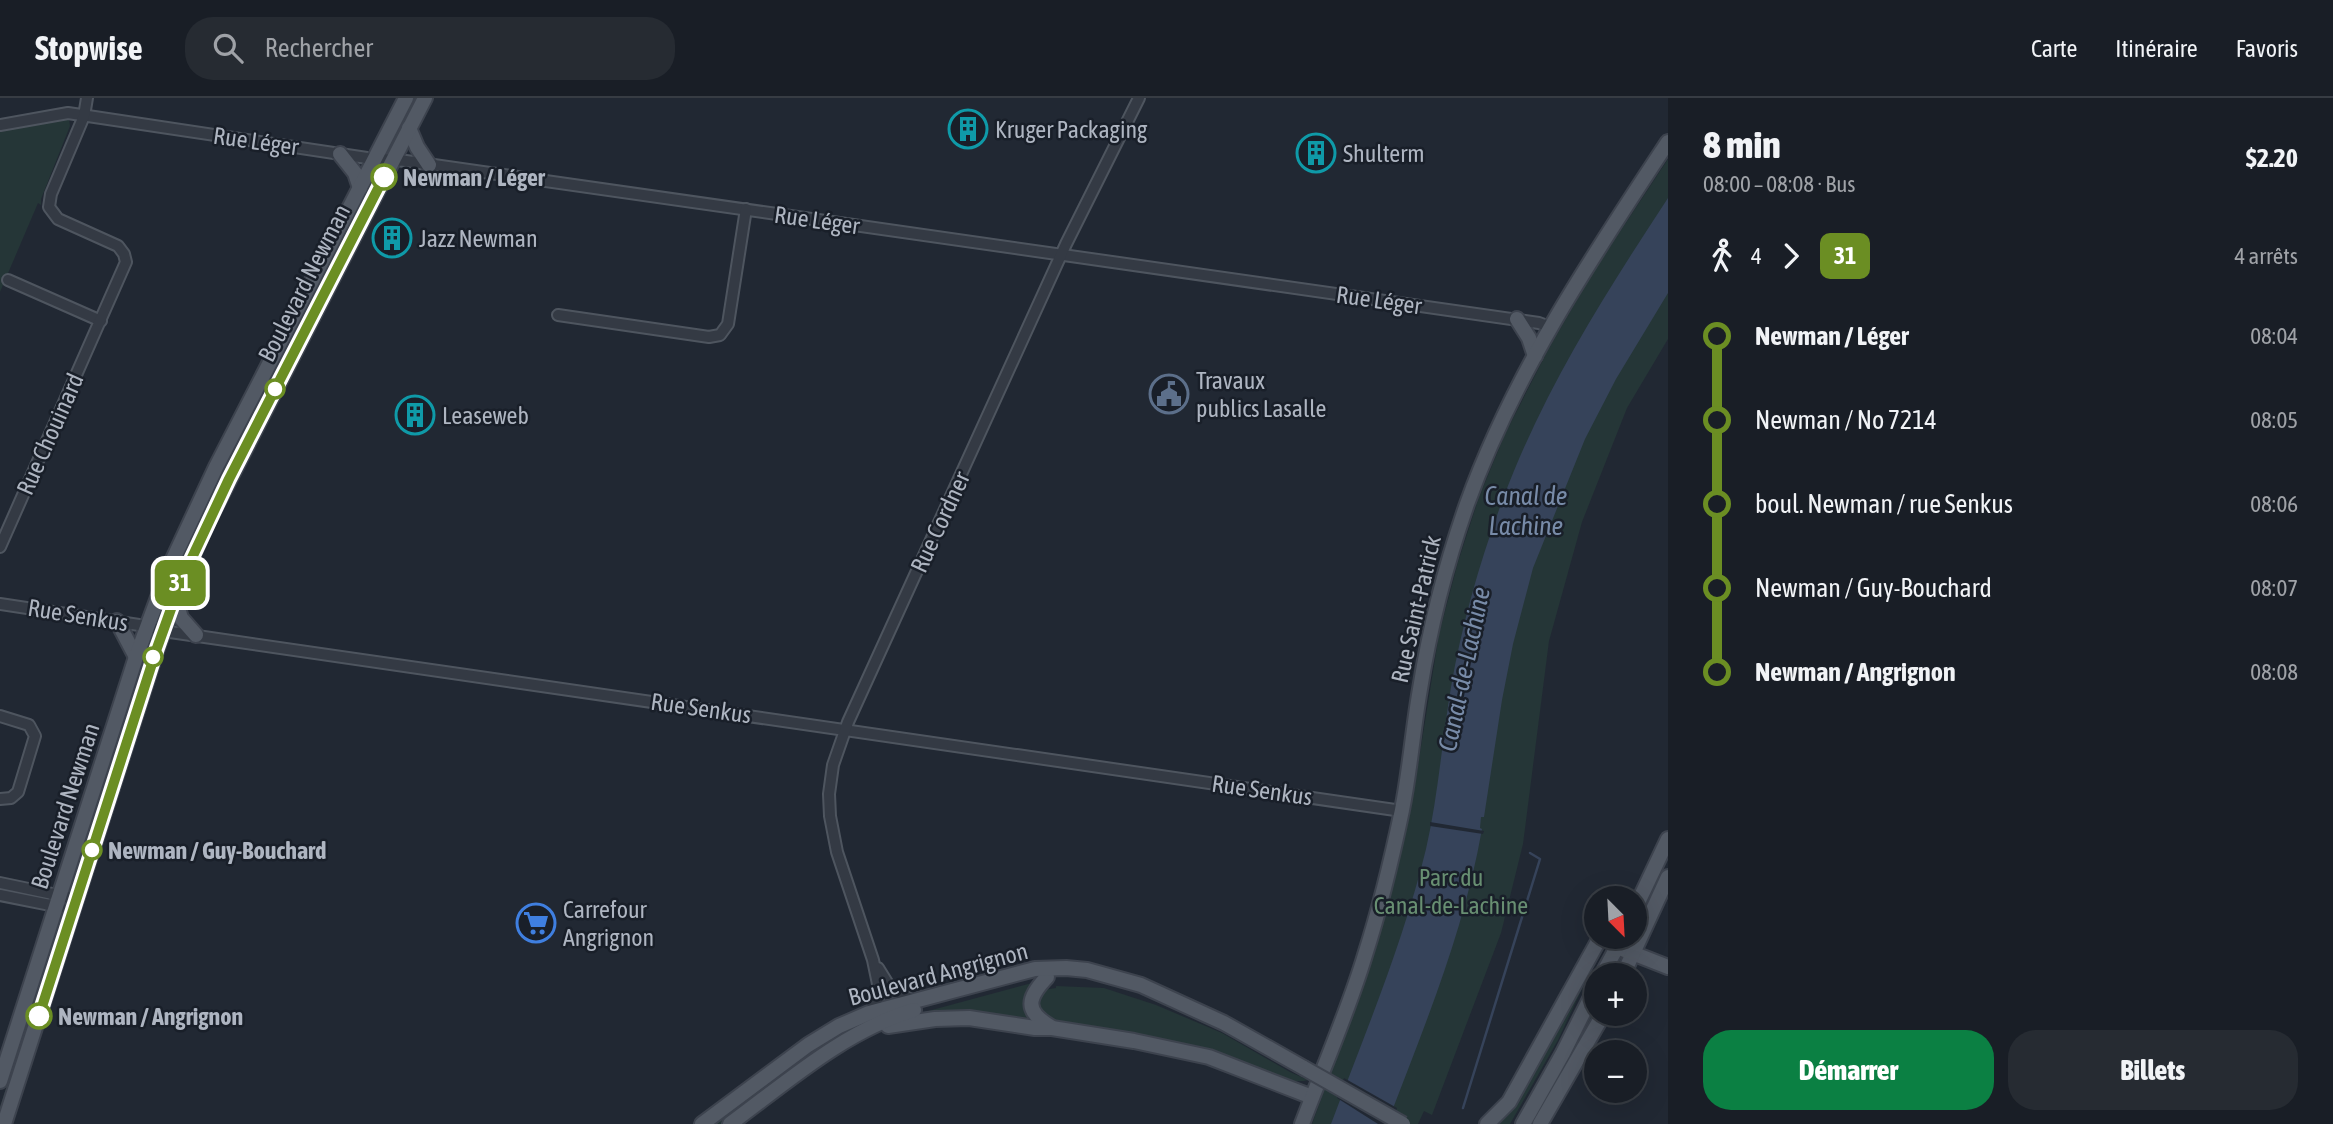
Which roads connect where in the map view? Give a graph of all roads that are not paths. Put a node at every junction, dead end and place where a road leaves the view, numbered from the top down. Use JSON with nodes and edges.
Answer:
{"nodes":[{"id":1,"x":87,"y":98,"type":"edge"},
{"id":2,"x":406,"y":98,"type":"edge"},
{"id":3,"x":425,"y":98,"type":"edge"},
{"id":4,"x":1139,"y":98,"type":"edge"},
{"id":5,"x":84,"y":116,"type":"junction"},
{"id":6,"x":0,"y":124,"type":"edge"},
{"id":7,"x":410,"y":128,"type":"junction"},
{"id":8,"x":1668,"y":142,"type":"edge"},
{"id":9,"x":341,"y":154,"type":"junction"},
{"id":10,"x":375,"y":158,"type":"junction"},
{"id":11,"x":393,"y":160,"type":"junction"},
{"id":12,"x":429,"y":164,"type":"junction"},
{"id":13,"x":360,"y":188,"type":"junction"},
{"id":14,"x":746,"y":209,"type":"junction"},
{"id":15,"x":1062,"y":254,"type":"junction"},
{"id":16,"x":8,"y":281,"type":"dead end"},
{"id":17,"x":558,"y":314,"type":"dead end"},
{"id":18,"x":1517,"y":319,"type":"junction"},
{"id":19,"x":101,"y":321,"type":"junction"},
{"id":20,"x":1550,"y":327,"type":"junction"},
{"id":21,"x":1535,"y":356,"type":"junction"},
{"id":22,"x":0,"y":547,"type":"edge"},
{"id":23,"x":174,"y":598,"type":"junction"},
{"id":24,"x":0,"y":604,"type":"edge"},
{"id":25,"x":117,"y":621,"type":"junction"},
{"id":26,"x":147,"y":626,"type":"junction"},
{"id":27,"x":163,"y":630,"type":"junction"},
{"id":28,"x":196,"y":635,"type":"junction"},
{"id":29,"x":136,"y":657,"type":"junction"},
{"id":30,"x":0,"y":716,"type":"edge"},
{"id":31,"x":845,"y":730,"type":"junction"},
{"id":32,"x":0,"y":799,"type":"edge"},
{"id":33,"x":1402,"y":811,"type":"junction"},
{"id":34,"x":1668,"y":839,"type":"edge"},
{"id":35,"x":1668,"y":877,"type":"edge"},
{"id":36,"x":0,"y":883,"type":"edge"},
{"id":37,"x":1646,"y":886,"type":"edge"},
{"id":38,"x":0,"y":895,"type":"edge"},
{"id":39,"x":58,"y":901,"type":"junction"},
{"id":40,"x":75,"y":904,"type":"junction"},
{"id":41,"x":1594,"y":949,"type":"edge"},
{"id":42,"x":1629,"y":949,"type":"edge"},
{"id":43,"x":1634,"y":953,"type":"junction"},
{"id":44,"x":873,"y":960,"type":"junction"},
{"id":45,"x":1629,"y":963,"type":"edge"},
{"id":46,"x":1668,"y":967,"type":"edge"},
{"id":47,"x":1048,"y":977,"type":"junction"},
{"id":48,"x":1171,"y":999,"type":"junction"},
{"id":49,"x":914,"y":1001,"type":"junction"},
{"id":50,"x":1584,"y":1011,"type":"edge"},
{"id":51,"x":869,"y":1013,"type":"junction"},
{"id":52,"x":1597,"y":1026,"type":"edge"},
{"id":53,"x":871,"y":1028,"type":"junction"},
{"id":54,"x":1052,"y":1028,"type":"junction"},
{"id":55,"x":0,"y":1080,"type":"edge"},
{"id":56,"x":1312,"y":1097,"type":"junction"},
{"id":57,"x":4,"y":1124,"type":"edge"},
{"id":58,"x":702,"y":1124,"type":"edge"},
{"id":59,"x":730,"y":1124,"type":"edge"},
{"id":60,"x":1302,"y":1124,"type":"edge"},
{"id":61,"x":1403,"y":1124,"type":"edge"},
{"id":62,"x":1487,"y":1124,"type":"edge"},
{"id":63,"x":1523,"y":1124,"type":"edge"},
{"id":64,"x":1541,"y":1124,"type":"edge"}],
"edges":[{"from":1,"to":5,"type":"street","name":"Rue Chouinard"},
{"from":2,"to":10,"type":"main road","name":"Boulevard Newman"},
{"from":3,"to":7,"type":"main road","name":"Boulevard Newman"},
{"from":4,"to":15,"type":"street","name":"Rue Cordner"},
{"from":5,"to":6,"type":"street","name":"Rue Léger"},
{"from":5,"to":9,"type":"street","name":"Rue Léger"},
{"from":5,"to":19,"type":"street","name":"Rue Chouinard"},
{"from":7,"to":11,"type":"main road","name":"Boulevard Newman"},
{"from":7,"to":12,"type":"main road"},
{"from":8,"to":20,"type":"main road","name":"Rue Saint-Patrick"},
{"from":9,"to":10,"type":"street","name":"Rue Léger"},
{"from":9,"to":13,"type":"main road"},
{"from":10,"to":11,"type":"street","name":"Rue Léger"},
{"from":10,"to":13,"type":"main road","name":"Boulevard Newman"},
{"from":11,"to":12,"type":"street","name":"Rue Léger"},
{"from":11,"to":23,"type":"main road","name":"Boulevard Newman"},
{"from":12,"to":14,"type":"street","name":"Rue Léger"},
{"from":13,"to":26,"type":"main road","name":"Boulevard Newman"},
{"from":14,"to":15,"type":"street","name":"Rue Léger"},
{"from":14,"to":17,"type":"street"},
{"from":15,"to":18,"type":"street","name":"Rue Léger"},
{"from":15,"to":31,"type":"street","name":"Rue Cordner"},
{"from":16,"to":19,"type":"street"},
{"from":18,"to":20,"type":"street","name":"Rue Léger"},
{"from":18,"to":21,"type":"main road"},
{"from":19,"to":22,"type":"street","name":"Rue Chouinard"},
{"from":20,"to":21,"type":"main road","name":"Rue Saint-Patrick"},
{"from":21,"to":33,"type":"main road","name":"Rue Saint-Patrick"},
{"from":23,"to":27,"type":"main road","name":"Boulevard Newman"},
{"from":23,"to":28,"type":"main road"},
{"from":24,"to":25,"type":"street","name":"Rue Senkus"},
{"from":25,"to":26,"type":"street","name":"Rue Senkus"},
{"from":25,"to":29,"type":"main road"},
{"from":26,"to":27,"type":"street","name":"Rue Senkus"},
{"from":26,"to":29,"type":"main road","name":"Boulevard Newman"},
{"from":27,"to":28,"type":"street","name":"Rue Senkus"},
{"from":27,"to":40,"type":"main road","name":"Boulevard Newman"},
{"from":28,"to":31,"type":"street","name":"Rue Senkus"},
{"from":29,"to":39,"type":"main road","name":"Boulevard Newman"},
{"from":30,"to":32,"type":"street"},
{"from":31,"to":33,"type":"street","name":"Rue Senkus"},
{"from":31,"to":44,"type":"street","name":"Rue Cordner"},
{"from":33,"to":56,"type":"main road","name":"Rue Saint-Patrick"},
{"from":34,"to":37,"type":"main road"},
{"from":35,"to":43,"type":"main road"},
{"from":36,"to":39,"type":"street"},
{"from":38,"to":39,"type":"street"},
{"from":39,"to":40,"type":"street"},
{"from":39,"to":55,"type":"main road","name":"Boulevard Newman"},
{"from":40,"to":57,"type":"main road","name":"Boulevard Newman"},
{"from":41,"to":62,"type":"main road"},
{"from":42,"to":43,"type":"main road"},
{"from":43,"to":45,"type":"main road"},
{"from":43,"to":46,"type":"main road"},
{"from":44,"to":49,"type":"street"},
{"from":44,"to":51,"type":"street"},
{"from":47,"to":48,"type":"main road","name":"Boulevard Angrignon"},
{"from":47,"to":53,"type":"main road","name":"Boulevard Angrignon"},
{"from":47,"to":54,"type":"main road"},
{"from":48,"to":49,"type":"main road","name":"Boulevard Angrignon"},
{"from":48,"to":61,"type":"main road","name":"Boulevard Angrignon","bridge":true},
{"from":49,"to":51,"type":"main road","name":"Boulevard Angrignon"},
{"from":50,"to":63,"type":"main road"},
{"from":51,"to":58,"type":"main road","name":"Boulevard Angrignon"},
{"from":52,"to":64,"type":"main road"},
{"from":53,"to":54,"type":"main road"},
{"from":53,"to":59,"type":"main road","name":"Boulevard Angrignon"},
{"from":54,"to":56,"type":"main road"},
{"from":56,"to":60,"type":"main road","name":"Rue Saint-Patrick"}]}
